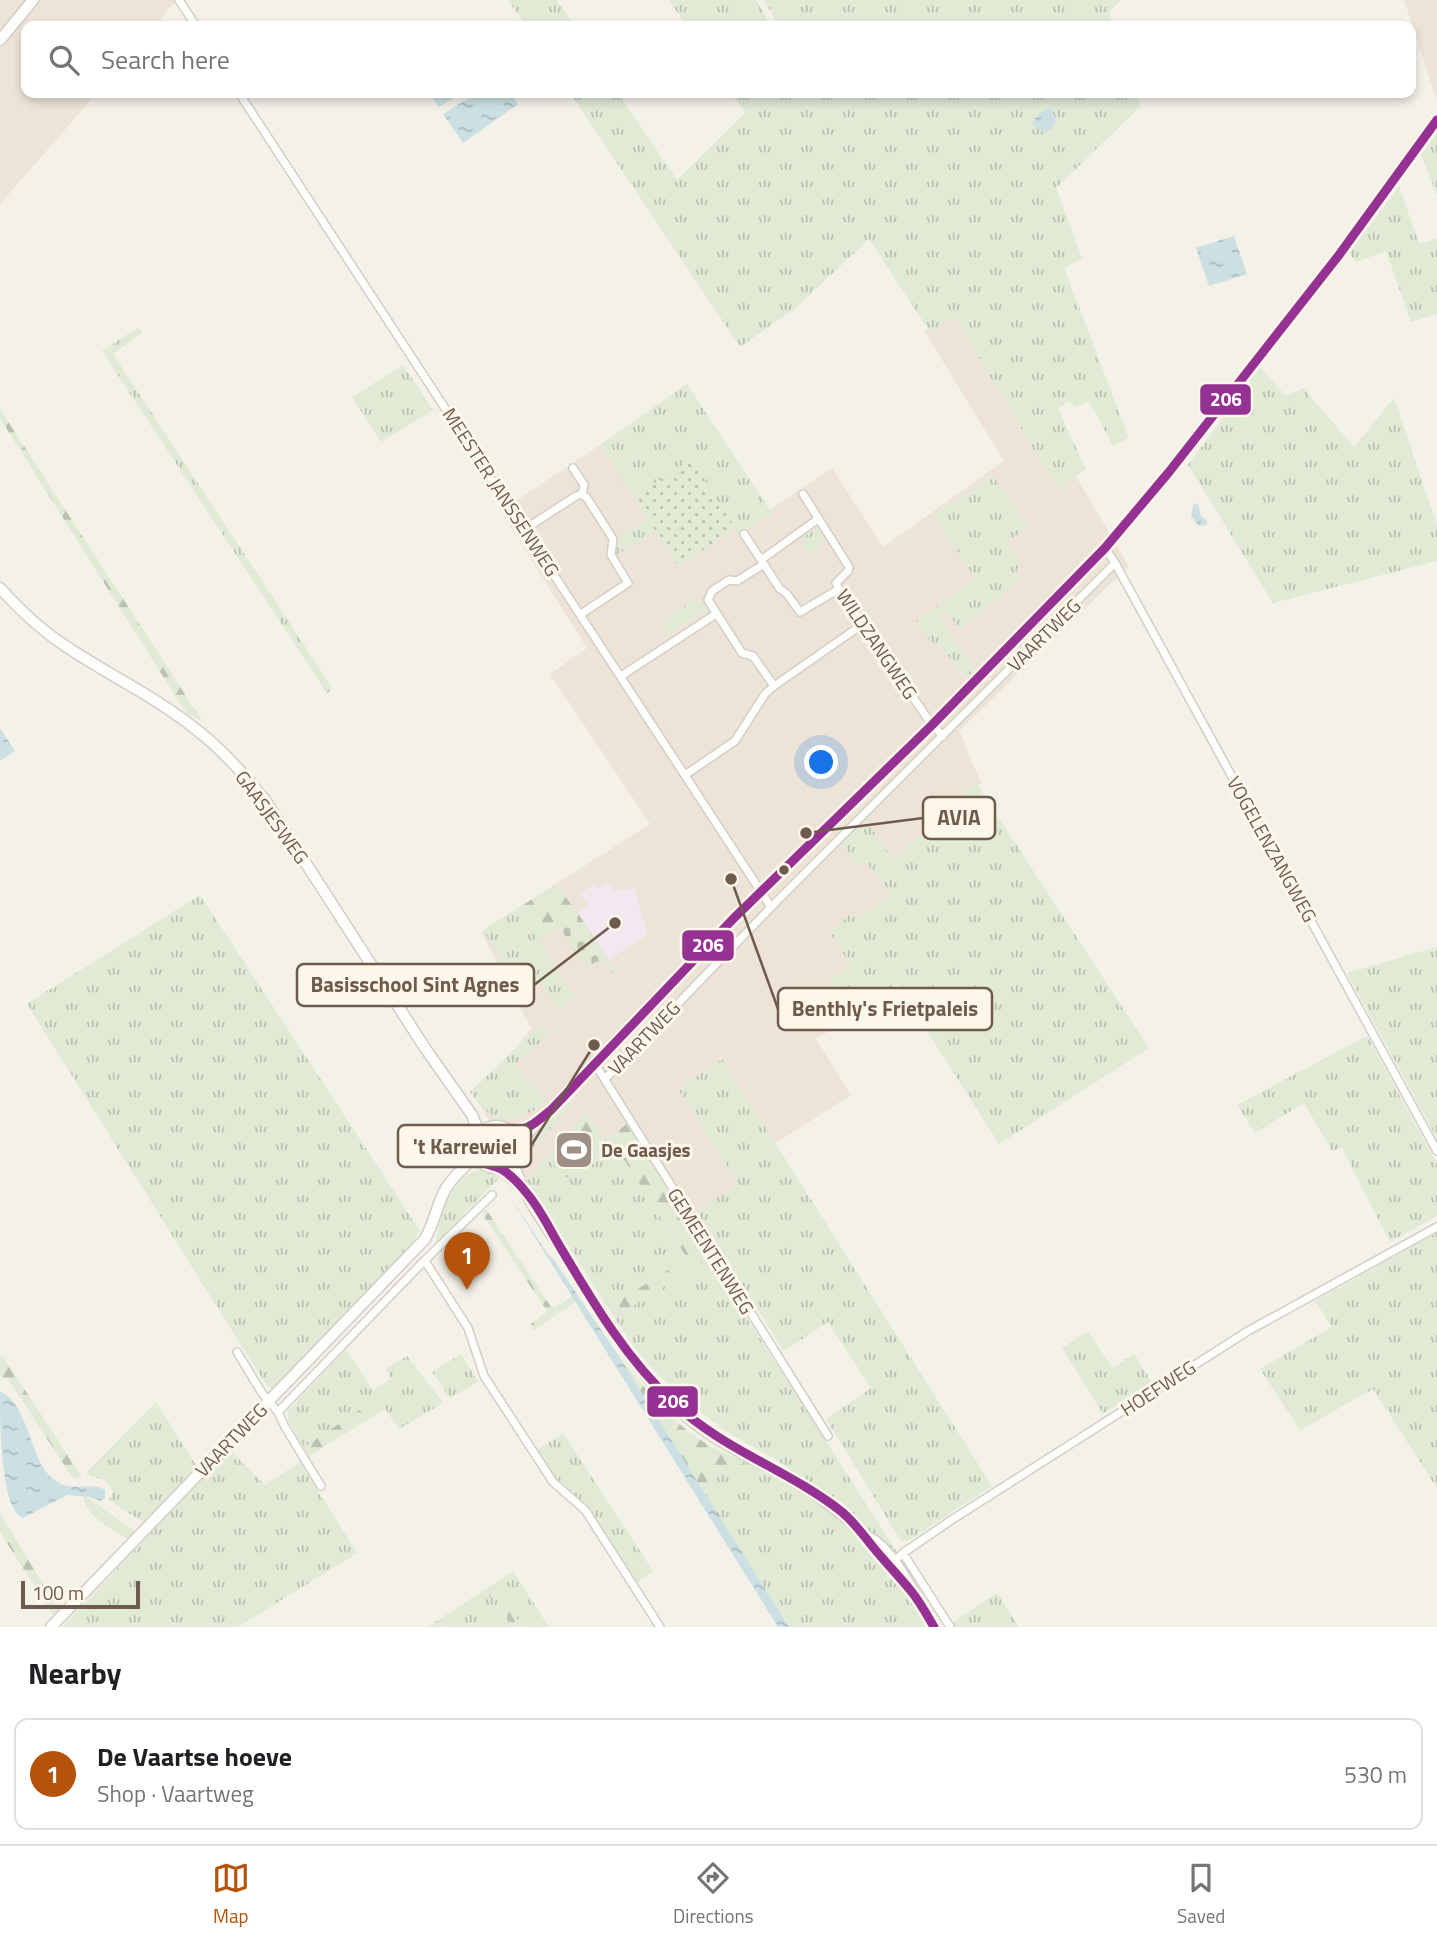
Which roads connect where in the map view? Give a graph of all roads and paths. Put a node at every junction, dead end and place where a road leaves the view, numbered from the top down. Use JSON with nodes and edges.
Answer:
{"nodes":[{"id":1,"x":33,"y":0,"type":"edge"},
{"id":2,"x":178,"y":0,"type":"edge"},
{"id":3,"x":193,"y":21,"type":"edge"},
{"id":4,"x":0,"y":40,"type":"edge"},
{"id":5,"x":242,"y":98,"type":"edge"},
{"id":6,"x":1437,"y":120,"type":"edge"},
{"id":7,"x":573,"y":468,"type":"dead end"},
{"id":8,"x":582,"y":494,"type":"junction"},
{"id":9,"x":803,"y":495,"type":"dead end"},
{"id":10,"x":818,"y":519,"type":"junction"},
{"id":11,"x":525,"y":529,"type":"junction"},
{"id":12,"x":744,"y":534,"type":"dead end"},
{"id":13,"x":1105,"y":548,"type":"junction"},
{"id":14,"x":763,"y":562,"type":"junction"},
{"id":15,"x":1115,"y":563,"type":"junction"},
{"id":16,"x":0,"y":588,"type":"edge"},
{"id":17,"x":838,"y":589,"type":"junction"},
{"id":18,"x":581,"y":614,"type":"junction"},
{"id":19,"x":716,"y":614,"type":"junction"},
{"id":20,"x":863,"y":624,"type":"junction"},
{"id":21,"x":621,"y":676,"type":"junction"},
{"id":22,"x":774,"y":686,"type":"junction"},
{"id":23,"x":932,"y":725,"type":"junction"},
{"id":24,"x":943,"y":736,"type":"junction"},
{"id":25,"x":685,"y":775,"type":"junction"},
{"id":26,"x":761,"y":892,"type":"junction"},
{"id":27,"x":771,"y":906,"type":"junction"},
{"id":28,"x":595,"y":1064,"type":"junction"},
{"id":29,"x":605,"y":1079,"type":"junction"},
{"id":30,"x":472,"y":1115,"type":"junction"},
{"id":31,"x":533,"y":1125,"type":"junction"},
{"id":32,"x":490,"y":1128,"type":"junction"},
{"id":33,"x":511,"y":1132,"type":"junction"},
{"id":34,"x":480,"y":1135,"type":"junction"},
{"id":35,"x":517,"y":1144,"type":"junction"},
{"id":36,"x":1437,"y":1151,"type":"edge"},
{"id":37,"x":477,"y":1154,"type":"junction"},
{"id":38,"x":512,"y":1160,"type":"junction"},
{"id":39,"x":484,"y":1164,"type":"junction"},
{"id":40,"x":501,"y":1168,"type":"junction"},
{"id":41,"x":461,"y":1171,"type":"junction"},
{"id":42,"x":524,"y":1189,"type":"junction"},
{"id":43,"x":492,"y":1195,"type":"dead end"},
{"id":44,"x":1437,"y":1227,"type":"edge"},
{"id":45,"x":412,"y":1253,"type":"junction"},
{"id":46,"x":423,"y":1262,"type":"junction"},
{"id":47,"x":237,"y":1352,"type":"dead end"},
{"id":48,"x":269,"y":1400,"type":"junction"},
{"id":49,"x":278,"y":1412,"type":"junction"},
{"id":50,"x":828,"y":1436,"type":"dead end"},
{"id":51,"x":321,"y":1486,"type":"dead end"},
{"id":52,"x":895,"y":1560,"type":"junction"},
{"id":53,"x":51,"y":1627,"type":"edge"},
{"id":54,"x":660,"y":1627,"type":"edge"},
{"id":55,"x":934,"y":1627,"type":"edge"},
{"id":56,"x":950,"y":1627,"type":"edge"}],
"edges":[{"from":1,"to":4,"type":"street"},
{"from":2,"to":3,"type":"street"},
{"from":5,"to":11,"type":"street","name":"MEESTER JANSSENWEG"},
{"from":6,"to":13,"type":"street","name":"VAARTWEG"},
{"from":7,"to":8,"type":"street"},
{"from":8,"to":11,"type":"street"},
{"from":8,"to":18,"type":"street"},
{"from":9,"to":10,"type":"street","name":"WILDZANGWEG"},
{"from":10,"to":14,"type":"street"},
{"from":10,"to":17,"type":"street","name":"WILDZANGWEG"},
{"from":11,"to":18,"type":"street","name":"MEESTER JANSSENWEG"},
{"from":12,"to":14,"type":"street"},
{"from":13,"to":15,"type":"street","name":"VOGELENZANGWEG"},
{"from":13,"to":23,"type":"street","name":"VAARTWEG"},
{"from":14,"to":17,"type":"street"},
{"from":14,"to":19,"type":"street"},
{"from":15,"to":24,"type":"street","name":"VAARTWEG"},
{"from":15,"to":36,"type":"street","name":"VOGELENZANGWEG"},
{"from":16,"to":30,"type":"street","name":"GAASJESWEG"},
{"from":17,"to":20,"type":"street","name":"WILDZANGWEG"},
{"from":18,"to":21,"type":"street","name":"MEESTER JANSSENWEG"},
{"from":19,"to":21,"type":"street"},
{"from":19,"to":22,"type":"street"},
{"from":20,"to":22,"type":"street"},
{"from":20,"to":23,"type":"street","name":"WILDZANGWEG"},
{"from":21,"to":25,"type":"street","name":"MEESTER JANSSENWEG"},
{"from":22,"to":25,"type":"street"},
{"from":23,"to":24,"type":"street"},
{"from":23,"to":26,"type":"street","name":"VAARTWEG"},
{"from":24,"to":27,"type":"street","name":"VAARTWEG"},
{"from":25,"to":26,"type":"street","name":"MEESTER JANSSENWEG"},
{"from":26,"to":27,"type":"street"},
{"from":26,"to":28,"type":"street","name":"VAARTWEG"},
{"from":27,"to":29,"type":"street","name":"VAARTWEG"},
{"from":28,"to":29,"type":"street","name":"GEMEENTENWEG"},
{"from":28,"to":31,"type":"street","name":"VAARTWEG"},
{"from":29,"to":50,"type":"street","name":"GEMEENTENWEG"},
{"from":30,"to":32,"type":"street","name":"GAASJESWEG"},
{"from":30,"to":34,"type":"street","name":"GAASJESWEG"},
{"from":31,"to":33,"type":"street","name":"VAARTWEG"},
{"from":31,"to":35,"type":"street","name":"VAARTWEG"},
{"from":32,"to":33,"type":"street"},
{"from":32,"to":34,"type":"street"},
{"from":33,"to":35,"type":"street"},
{"from":34,"to":37,"type":"street"},
{"from":35,"to":38,"type":"street"},
{"from":37,"to":39,"type":"street"},
{"from":37,"to":41,"type":"street","name":"VAARTWEG"},
{"from":38,"to":40,"type":"street"},
{"from":38,"to":42,"type":"street"},
{"from":39,"to":40,"type":"street"},
{"from":39,"to":41,"type":"street"},
{"from":40,"to":42,"type":"street"},
{"from":41,"to":45,"type":"street","name":"VAARTWEG"},
{"from":42,"to":52,"type":"street"},
{"from":43,"to":46,"type":"street","name":"VAARTWEG"},
{"from":44,"to":52,"type":"street","name":"HOEFWEG"},
{"from":45,"to":46,"type":"street"},
{"from":45,"to":48,"type":"street","name":"VAARTWEG"},
{"from":46,"to":49,"type":"street","name":"VAARTWEG"},
{"from":46,"to":54,"type":"street"},
{"from":47,"to":48,"type":"street"},
{"from":48,"to":49,"type":"street"},
{"from":48,"to":53,"type":"street","name":"VAARTWEG"},
{"from":49,"to":51,"type":"street"},
{"from":52,"to":55,"type":"street"},
{"from":52,"to":56,"type":"street"}]}
